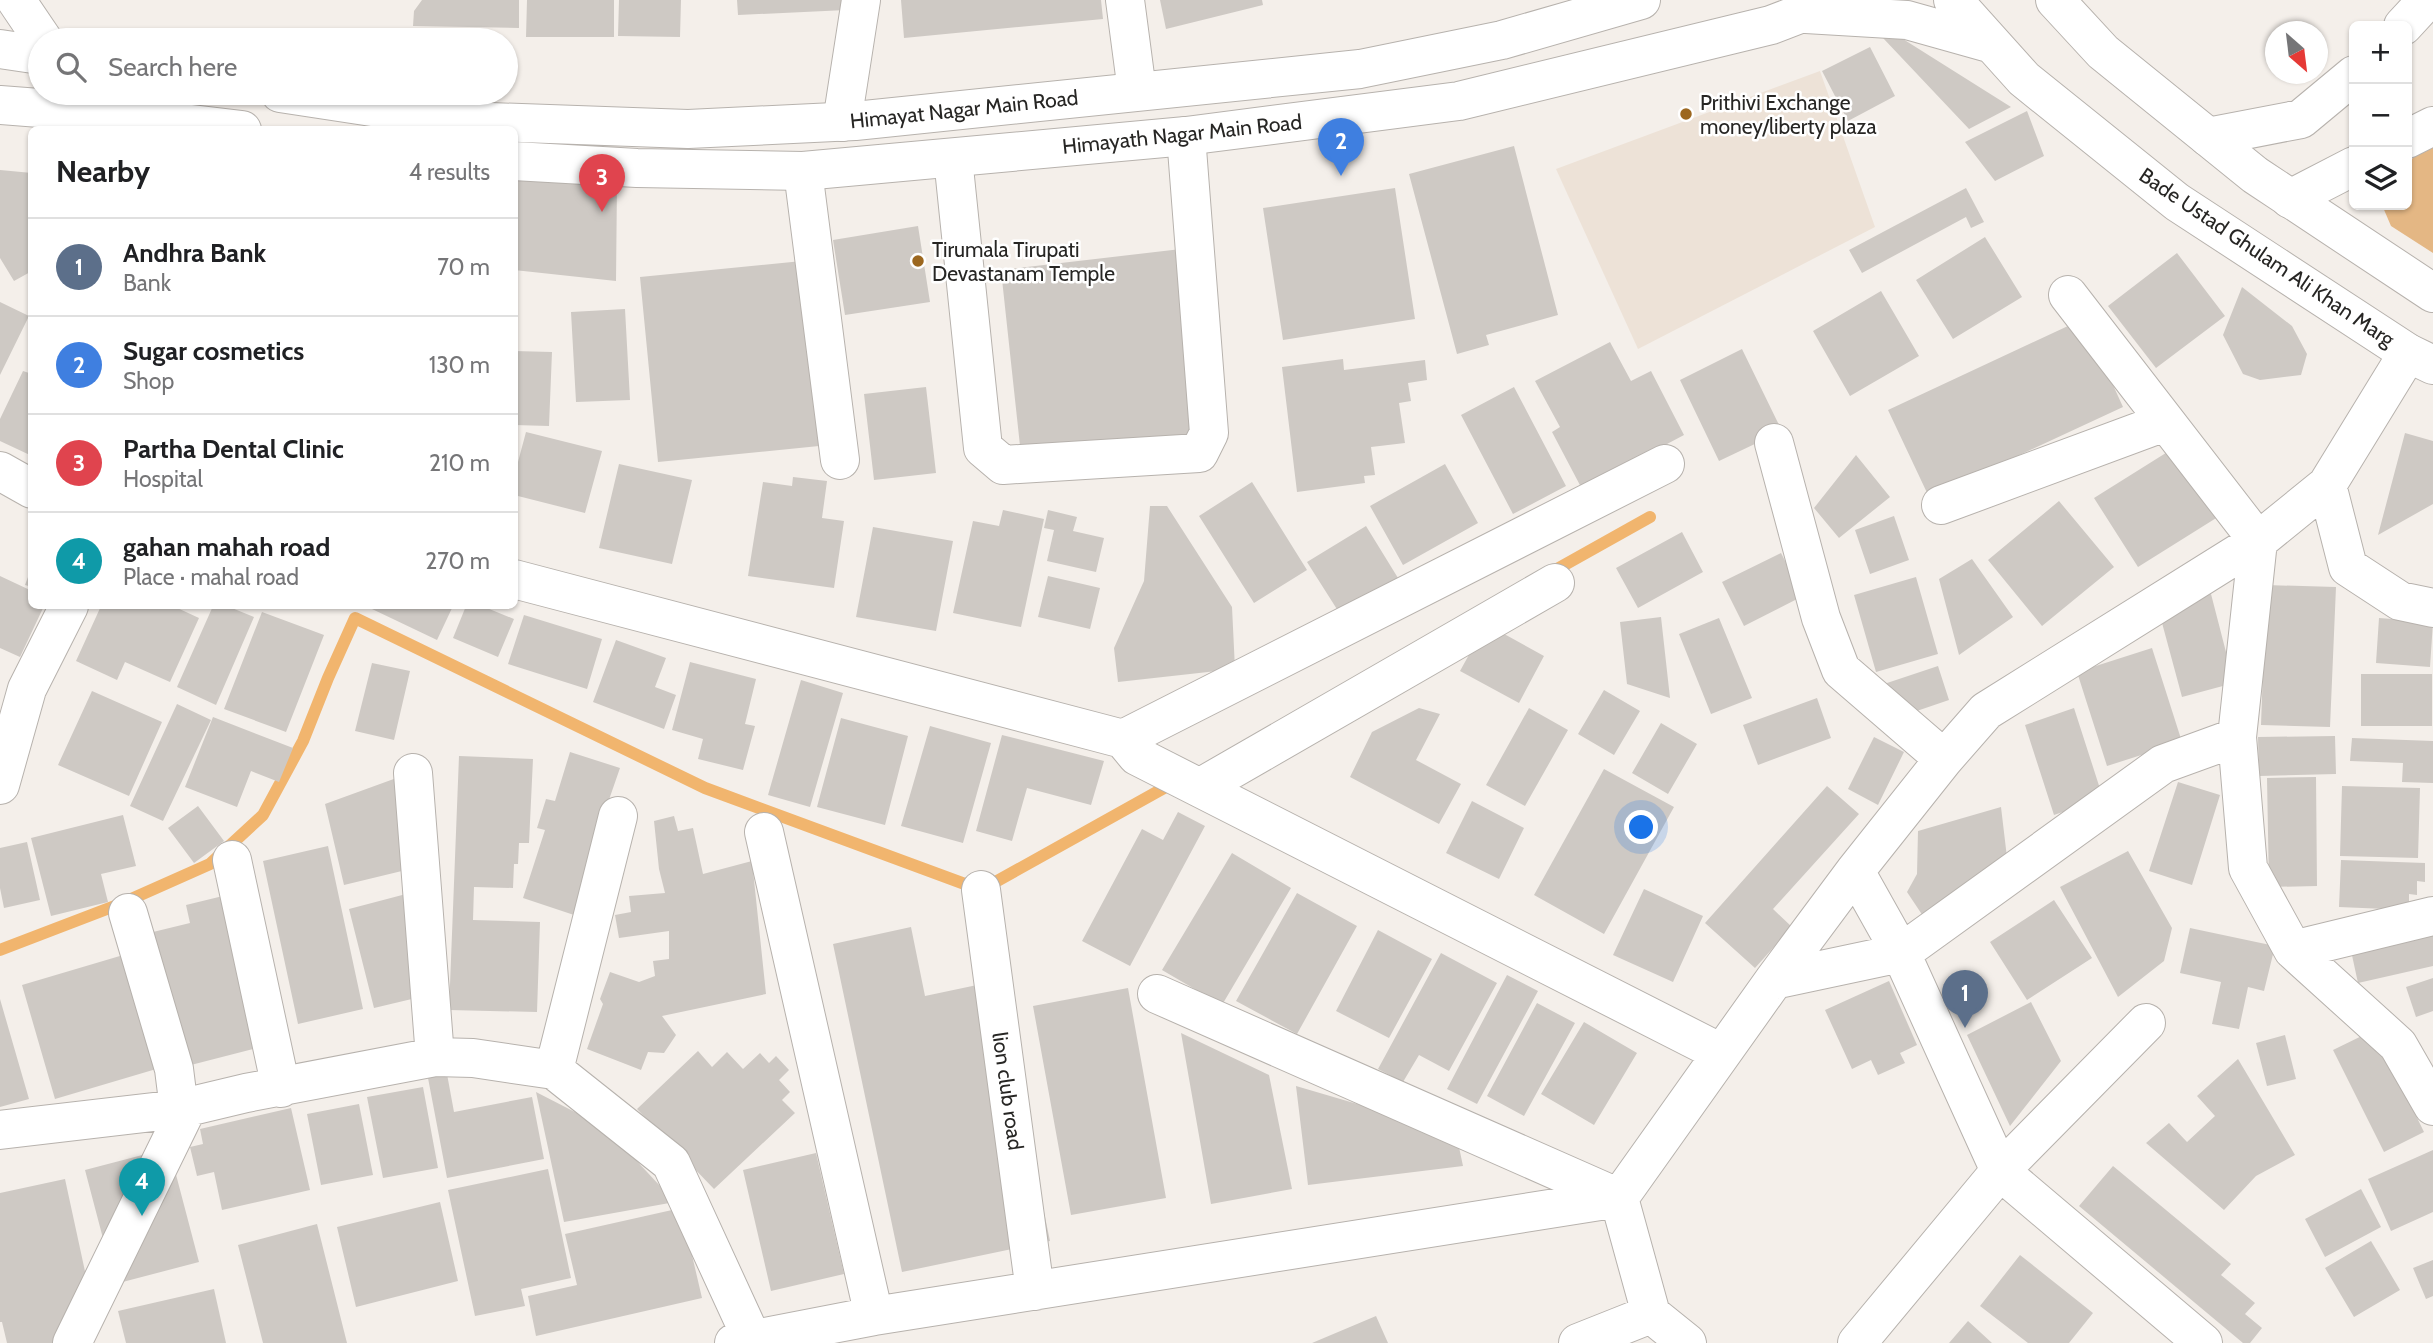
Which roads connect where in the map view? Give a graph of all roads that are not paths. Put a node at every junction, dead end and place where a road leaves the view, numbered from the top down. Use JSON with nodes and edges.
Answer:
{"nodes":[{"id":1,"x":16,"y":0,"type":"edge"},
{"id":2,"x":862,"y":0,"type":"edge"},
{"id":3,"x":1125,"y":0,"type":"edge"},
{"id":4,"x":1641,"y":0,"type":"edge"},
{"id":5,"x":1836,"y":0,"type":"edge"},
{"id":6,"x":1952,"y":0,"type":"edge"},
{"id":7,"x":2055,"y":0,"type":"edge"},
{"id":8,"x":2427,"y":0,"type":"edge"},
{"id":9,"x":1800,"y":13,"type":"junction"},
{"id":10,"x":2408,"y":21,"type":"edge"},
{"id":11,"x":35,"y":28,"type":"edge"},
{"id":12,"x":1989,"y":43,"type":"junction"},
{"id":13,"x":0,"y":49,"type":"edge"},
{"id":14,"x":28,"y":53,"type":"edge"},
{"id":15,"x":2349,"y":79,"type":"edge"},
{"id":16,"x":1137,"y":91,"type":"junction"},
{"id":17,"x":0,"y":105,"type":"edge"},
{"id":18,"x":359,"y":105,"type":"edge"},
{"id":19,"x":91,"y":111,"type":"edge"},
{"id":20,"x":842,"y":122,"type":"junction"},
{"id":21,"x":210,"y":126,"type":"edge"},
{"id":22,"x":2433,"y":126,"type":"edge"},
{"id":23,"x":1186,"y":136,"type":"junction"},
{"id":24,"x":2412,"y":136,"type":"edge"},
{"id":25,"x":2208,"y":137,"type":"junction"},
{"id":26,"x":953,"y":158,"type":"junction"},
{"id":27,"x":518,"y":162,"type":"edge"},
{"id":28,"x":2349,"y":169,"type":"edge"},
{"id":29,"x":803,"y":171,"type":"junction"},
{"id":30,"x":2290,"y":199,"type":"junction"},
{"id":31,"x":2433,"y":293,"type":"edge"},
{"id":32,"x":2068,"y":295,"type":"dead end"},
{"id":33,"x":2420,"y":359,"type":"edge"},
{"id":34,"x":2165,"y":422,"type":"junction"},
{"id":35,"x":1774,"y":443,"type":"dead end"},
{"id":36,"x":840,"y":460,"type":"dead end"},
{"id":37,"x":1665,"y":464,"type":"dead end"},
{"id":38,"x":0,"y":471,"type":"edge"},
{"id":39,"x":2327,"y":485,"type":"junction"},
{"id":40,"x":28,"y":487,"type":"edge"},
{"id":41,"x":1941,"y":505,"type":"dead end"},
{"id":42,"x":2258,"y":541,"type":"junction"},
{"id":43,"x":518,"y":580,"type":"edge"},
{"id":44,"x":1555,"y":583,"type":"dead end"},
{"id":45,"x":2433,"y":608,"type":"edge"},
{"id":46,"x":67,"y":609,"type":"edge"},
{"id":47,"x":2237,"y":737,"type":"junction"},
{"id":48,"x":1130,"y":748,"type":"junction"},
{"id":49,"x":1944,"y":759,"type":"junction"},
{"id":50,"x":413,"y":773,"type":"dead end"},
{"id":51,"x":0,"y":785,"type":"edge"},
{"id":52,"x":1201,"y":787,"type":"junction"},
{"id":53,"x":618,"y":816,"type":"dead end"},
{"id":54,"x":764,"y":832,"type":"dead end"},
{"id":55,"x":232,"y":860,"type":"dead end"},
{"id":56,"x":1855,"y":871,"type":"junction"},
{"id":57,"x":981,"y":890,"type":"dead end"},
{"id":58,"x":128,"y":913,"type":"dead end"},
{"id":59,"x":2433,"y":916,"type":"edge"},
{"id":60,"x":2293,"y":950,"type":"junction"},
{"id":61,"x":1901,"y":953,"type":"junction"},
{"id":62,"x":1774,"y":980,"type":"junction"},
{"id":63,"x":1157,"y":994,"type":"dead end"},
{"id":64,"x":2146,"y":1023,"type":"dead end"},
{"id":65,"x":1721,"y":1053,"type":"junction"},
{"id":66,"x":435,"y":1057,"type":"junction"},
{"id":67,"x":554,"y":1070,"type":"junction"},
{"id":68,"x":281,"y":1088,"type":"junction"},
{"id":69,"x":2433,"y":1106,"type":"edge"},
{"id":70,"x":183,"y":1107,"type":"junction"},
{"id":71,"x":0,"y":1130,"type":"edge"},
{"id":72,"x":2000,"y":1171,"type":"junction"},
{"id":73,"x":1619,"y":1198,"type":"junction"},
{"id":74,"x":1035,"y":1291,"type":"junction"},
{"id":75,"x":1651,"y":1314,"type":"junction"},
{"id":76,"x":874,"y":1316,"type":"junction"},
{"id":77,"x":743,"y":1341,"type":"edge"},
{"id":78,"x":72,"y":1343,"type":"edge"},
{"id":79,"x":1578,"y":1343,"type":"edge"},
{"id":80,"x":1687,"y":1343,"type":"edge"},
{"id":81,"x":1857,"y":1343,"type":"edge"},
{"id":82,"x":2203,"y":1343,"type":"edge"}],
"edges":[{"from":1,"to":11,"type":"street"},
{"from":2,"to":20,"type":"street"},
{"from":3,"to":16,"type":"street"},
{"from":4,"to":16,"type":"street","name":"Himayat Nagar Main Road"},
{"from":5,"to":9,"type":"street","name":"Himayath Nagar Main Road"},
{"from":6,"to":12,"type":"street","name":"Bade Ustad Ghulam Ali Khan Marg"},
{"from":7,"to":25,"type":"street"},
{"from":8,"to":10,"type":"street"},
{"from":9,"to":12,"type":"street"},
{"from":9,"to":23,"type":"street","name":"Himayath Nagar Main Road"},
{"from":12,"to":33,"type":"street","name":"Bade Ustad Ghulam Ali Khan Marg"},
{"from":13,"to":14,"type":"street"},
{"from":15,"to":25,"type":"street"},
{"from":16,"to":20,"type":"street","name":"Himayat Nagar Main Road"},
{"from":17,"to":19,"type":"street"},
{"from":18,"to":20,"type":"street","name":"Himayat Nagar Main Road"},
{"from":19,"to":21,"type":"street"},
{"from":22,"to":24,"type":"street"},
{"from":23,"to":26,"type":"street","name":"Himayath Nagar Main Road"},
{"from":23,"to":26,"type":"street"},
{"from":25,"to":30,"type":"street"},
{"from":26,"to":29,"type":"street","name":"Himayath Nagar Main Road"},
{"from":27,"to":29,"type":"street","name":"Himayath Nagar Main Road"},
{"from":28,"to":30,"type":"street"},
{"from":29,"to":36,"type":"street"},
{"from":30,"to":31,"type":"street"},
{"from":32,"to":34,"type":"street"},
{"from":33,"to":39,"type":"street"},
{"from":34,"to":41,"type":"street"},
{"from":34,"to":42,"type":"street"},
{"from":35,"to":49,"type":"street"},
{"from":37,"to":48,"type":"street"},
{"from":38,"to":40,"type":"street"},
{"from":39,"to":42,"type":"street"},
{"from":39,"to":45,"type":"street"},
{"from":42,"to":47,"type":"street"},
{"from":42,"to":49,"type":"street"},
{"from":43,"to":48,"type":"street"},
{"from":44,"to":52,"type":"street"},
{"from":46,"to":51,"type":"street"},
{"from":47,"to":60,"type":"street"},
{"from":47,"to":61,"type":"street"},
{"from":48,"to":52,"type":"street"},
{"from":49,"to":56,"type":"street"},
{"from":50,"to":66,"type":"street"},
{"from":52,"to":65,"type":"street"},
{"from":53,"to":67,"type":"street"},
{"from":54,"to":76,"type":"street"},
{"from":55,"to":68,"type":"street"},
{"from":56,"to":61,"type":"street"},
{"from":56,"to":62,"type":"street"},
{"from":57,"to":74,"type":"street","name":"lion club road"},
{"from":58,"to":70,"type":"street"},
{"from":59,"to":60,"type":"street"},
{"from":60,"to":69,"type":"street"},
{"from":61,"to":62,"type":"street"},
{"from":61,"to":72,"type":"street"},
{"from":62,"to":65,"type":"street"},
{"from":63,"to":73,"type":"street"},
{"from":64,"to":72,"type":"street"},
{"from":65,"to":73,"type":"street"},
{"from":66,"to":67,"type":"street"},
{"from":66,"to":68,"type":"street"},
{"from":67,"to":77,"type":"street"},
{"from":68,"to":70,"type":"street"},
{"from":70,"to":71,"type":"street"},
{"from":70,"to":78,"type":"street"},
{"from":72,"to":81,"type":"street"},
{"from":72,"to":82,"type":"street"},
{"from":73,"to":74,"type":"street"},
{"from":73,"to":75,"type":"street"},
{"from":74,"to":76,"type":"street"},
{"from":75,"to":79,"type":"street"},
{"from":75,"to":80,"type":"street"},
{"from":76,"to":77,"type":"street"}]}
